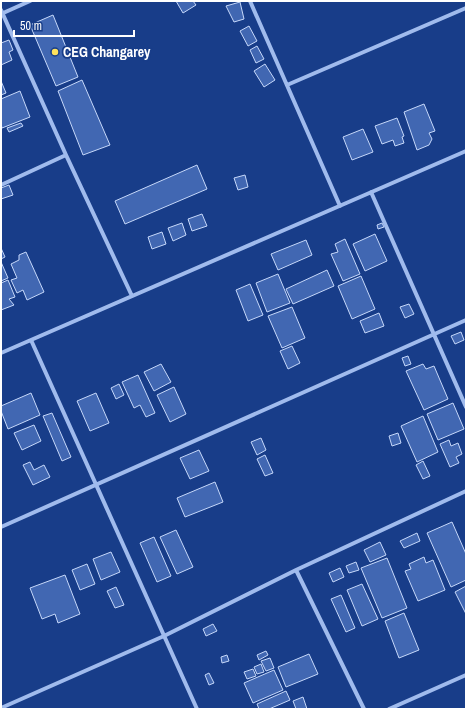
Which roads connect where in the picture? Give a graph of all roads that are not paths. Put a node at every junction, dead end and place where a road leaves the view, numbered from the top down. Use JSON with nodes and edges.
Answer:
{"nodes":[{"id":1,"x":30,"y":1,"type":"edge"},
{"id":2,"x":250,"y":1,"type":"edge"},
{"id":3,"x":466,"y":8,"type":"edge"},
{"id":4,"x":1,"y":12,"type":"edge"},
{"id":5,"x":287,"y":85,"type":"junction"},
{"id":6,"x":466,"y":151,"type":"edge"},
{"id":7,"x":66,"y":156,"type":"junction"},
{"id":8,"x":1,"y":185,"type":"edge"},
{"id":9,"x":371,"y":192,"type":"junction"},
{"id":10,"x":340,"y":206,"type":"junction"},
{"id":11,"x":132,"y":296,"type":"junction"},
{"id":12,"x":466,"y":320,"type":"edge"},
{"id":13,"x":434,"y":334,"type":"junction"},
{"id":14,"x":31,"y":340,"type":"junction"},
{"id":15,"x":1,"y":353,"type":"edge"},
{"id":16,"x":466,"y":407,"type":"edge"},
{"id":17,"x":96,"y":485,"type":"junction"},
{"id":18,"x":466,"y":491,"type":"edge"},
{"id":19,"x":1,"y":527,"type":"edge"},
{"id":20,"x":296,"y":570,"type":"junction"},
{"id":21,"x":164,"y":636,"type":"junction"},
{"id":22,"x":466,"y":675,"type":"edge"},
{"id":23,"x":1,"y":708,"type":"edge"},
{"id":24,"x":197,"y":709,"type":"edge"},
{"id":25,"x":364,"y":709,"type":"edge"},
{"id":26,"x":389,"y":709,"type":"edge"}],
"edges":[{"from":1,"to":4,"type":"street"},
{"from":2,"to":5,"type":"street"},
{"from":3,"to":5,"type":"street"},
{"from":4,"to":7,"type":"street"},
{"from":5,"to":10,"type":"street"},
{"from":6,"to":9,"type":"street"},
{"from":7,"to":8,"type":"street"},
{"from":7,"to":11,"type":"street"},
{"from":9,"to":10,"type":"street"},
{"from":9,"to":13,"type":"street"},
{"from":10,"to":11,"type":"street"},
{"from":11,"to":14,"type":"street"},
{"from":12,"to":13,"type":"street"},
{"from":13,"to":16,"type":"street"},
{"from":13,"to":17,"type":"street"},
{"from":14,"to":15,"type":"street"},
{"from":14,"to":17,"type":"street"},
{"from":17,"to":19,"type":"street"},
{"from":17,"to":21,"type":"street"},
{"from":18,"to":20,"type":"street"},
{"from":20,"to":21,"type":"street"},
{"from":20,"to":25,"type":"street"},
{"from":21,"to":23,"type":"street"},
{"from":21,"to":24,"type":"street"},
{"from":22,"to":26,"type":"street"}]}
